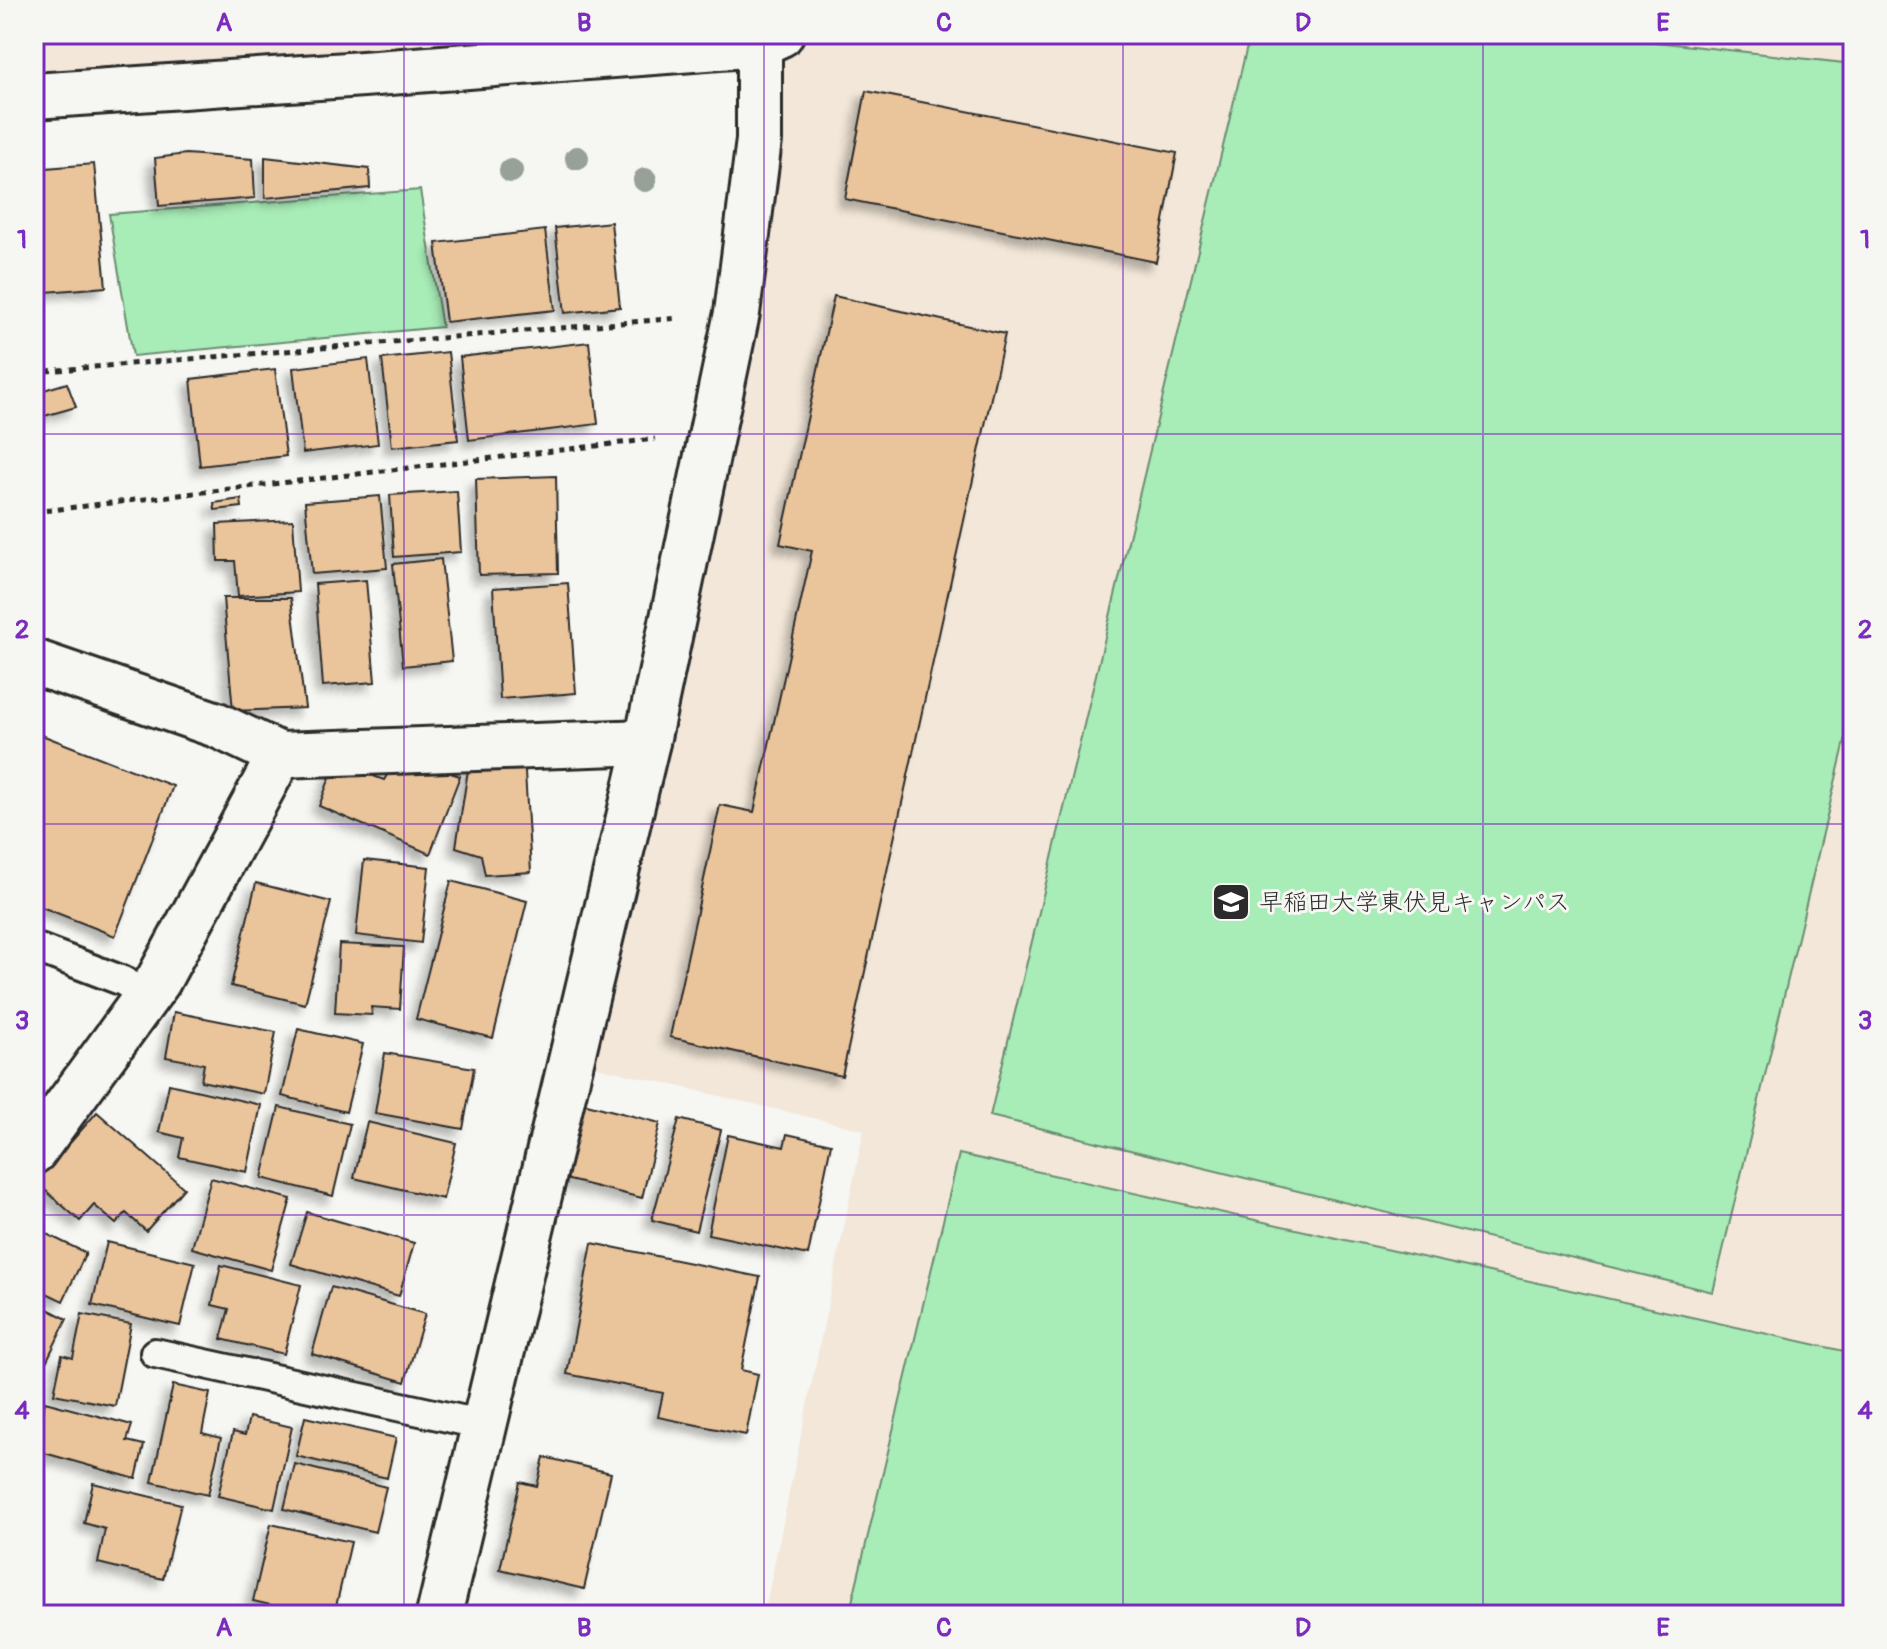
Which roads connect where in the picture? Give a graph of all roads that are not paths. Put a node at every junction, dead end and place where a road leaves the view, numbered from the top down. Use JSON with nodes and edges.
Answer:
{"nodes":[{"id":1,"x":770,"y":39,"type":"edge"},
{"id":2,"x":34,"y":96,"type":"edge"},
{"id":3,"x":34,"y":662,"type":"edge"},
{"id":4,"x":647,"y":742,"type":"junction"},
{"id":5,"x":280,"y":755,"type":"junction"},
{"id":6,"x":34,"y":947,"type":"edge"},
{"id":7,"x":147,"y":996,"type":"junction"},
{"id":8,"x":34,"y":1151,"type":"edge"},
{"id":9,"x":155,"y":1353,"type":"dead end"},
{"id":10,"x":484,"y":1425,"type":"junction"},
{"id":11,"x":439,"y":1615,"type":"edge"}],
"edges":[{"from":1,"to":2,"type":"street"},
{"from":1,"to":4,"type":"street"},
{"from":3,"to":5,"type":"street"},
{"from":4,"to":5,"type":"street"},
{"from":4,"to":10,"type":"street"},
{"from":5,"to":7,"type":"street"},
{"from":6,"to":7,"type":"lane"},
{"from":7,"to":8,"type":"street"},
{"from":9,"to":10,"type":"lane"},
{"from":10,"to":11,"type":"street"}]}
